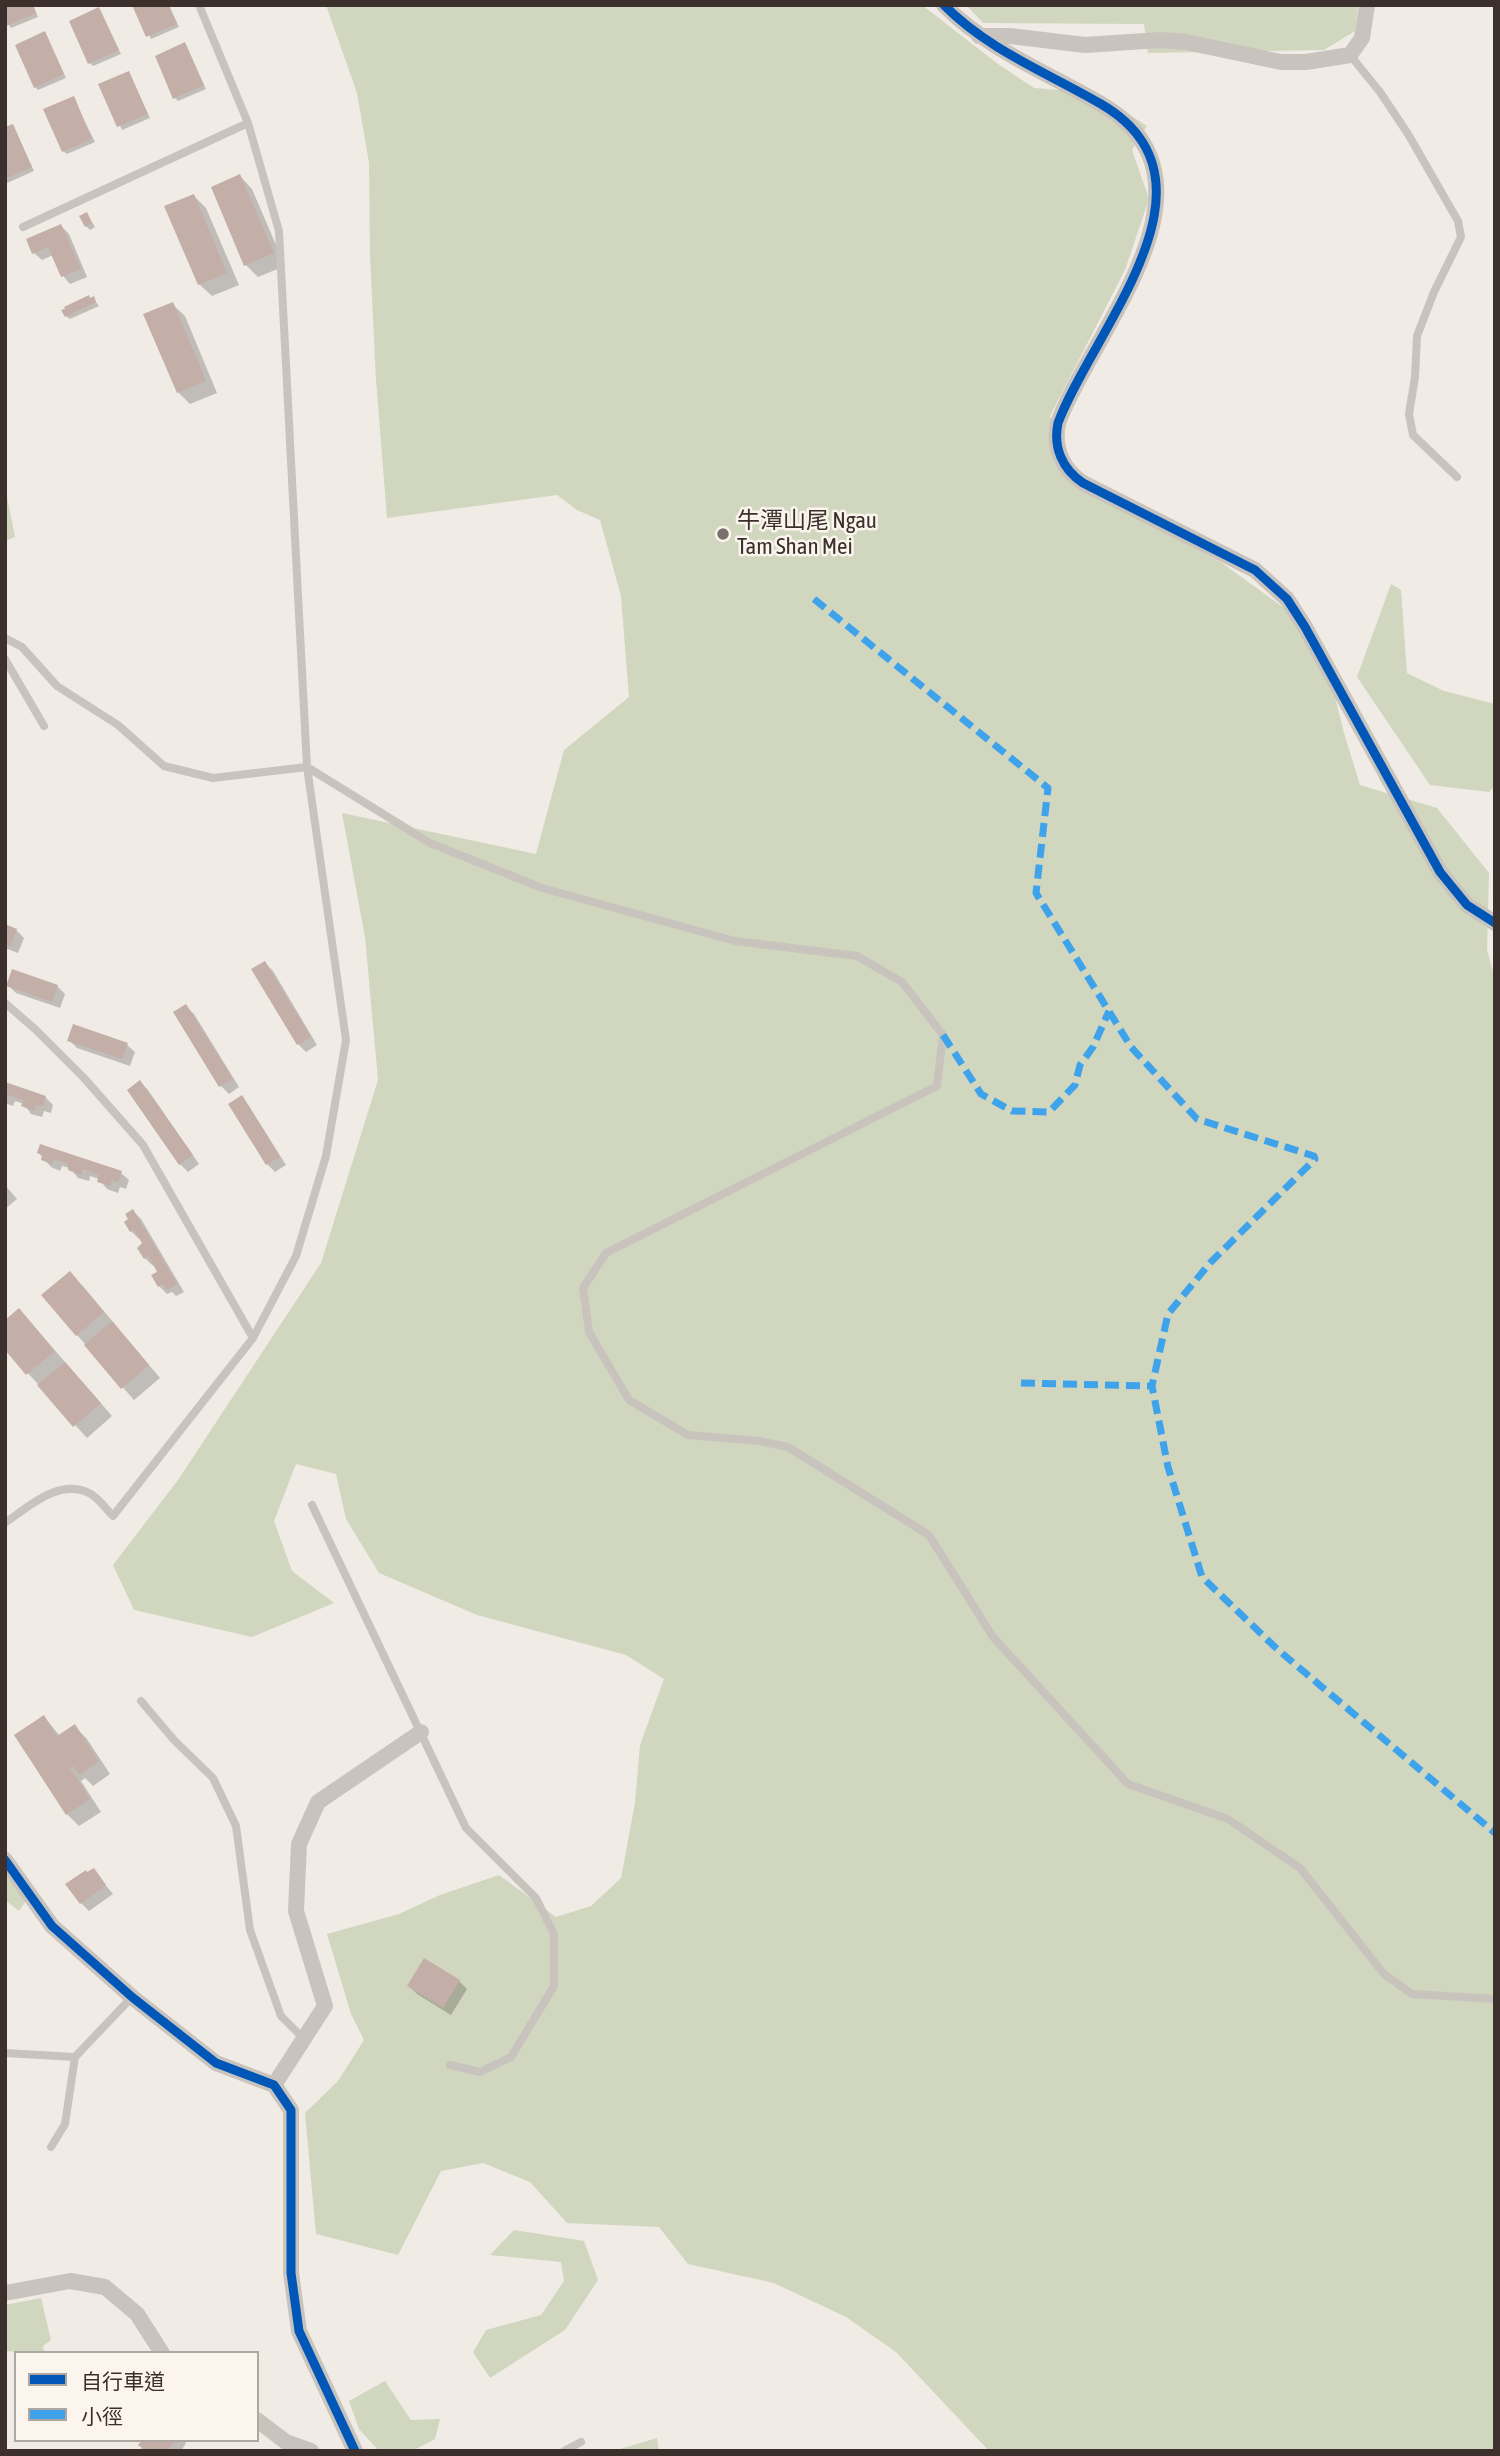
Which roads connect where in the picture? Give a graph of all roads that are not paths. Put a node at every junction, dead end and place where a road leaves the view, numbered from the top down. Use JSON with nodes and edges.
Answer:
{"nodes":[{"id":1,"x":199,"y":5,"type":"edge"},
{"id":2,"x":944,"y":5,"type":"edge"},
{"id":3,"x":1367,"y":5,"type":"edge"},
{"id":4,"x":979,"y":36,"type":"junction"},
{"id":5,"x":1350,"y":55,"type":"junction"},
{"id":6,"x":248,"y":123,"type":"junction"},
{"id":7,"x":23,"y":227,"type":"dead end"},
{"id":8,"x":1457,"y":477,"type":"dead end"},
{"id":9,"x":5,"y":638,"type":"edge"},
{"id":10,"x":5,"y":659,"type":"edge"},
{"id":11,"x":44,"y":726,"type":"dead end"},
{"id":12,"x":307,"y":767,"type":"junction"},
{"id":13,"x":1495,"y":923,"type":"edge"},
{"id":14,"x":5,"y":1003,"type":"edge"},
{"id":15,"x":253,"y":1338,"type":"junction"},
{"id":16,"x":312,"y":1504,"type":"dead end"},
{"id":17,"x":5,"y":1523,"type":"edge"},
{"id":18,"x":141,"y":1701,"type":"dead end"},
{"id":19,"x":421,"y":1732,"type":"junction"},
{"id":20,"x":5,"y":1860,"type":"edge"},
{"id":21,"x":132,"y":1997,"type":"junction"},
{"id":22,"x":1495,"y":1999,"type":"edge"},
{"id":23,"x":304,"y":2039,"type":"junction"},
{"id":24,"x":5,"y":2053,"type":"edge"},
{"id":25,"x":75,"y":2057,"type":"junction"},
{"id":26,"x":450,"y":2065,"type":"dead end"},
{"id":27,"x":274,"y":2085,"type":"junction"},
{"id":28,"x":51,"y":2147,"type":"dead end"},
{"id":29,"x":5,"y":2292,"type":"edge"},
{"id":30,"x":161,"y":2351,"type":"edge"},
{"id":31,"x":259,"y":2422,"type":"edge"},
{"id":32,"x":581,"y":2442,"type":"dead end"},
{"id":33,"x":349,"y":2447,"type":"edge"},
{"id":34,"x":311,"y":2451,"type":"edge"},
{"id":35,"x":564,"y":2451,"type":"edge"}],
"edges":[{"from":1,"to":6,"type":"lane"},
{"from":2,"to":4,"type":"street"},
{"from":3,"to":5,"type":"street"},
{"from":4,"to":5,"type":"street"},
{"from":4,"to":13,"type":"street"},
{"from":5,"to":8,"type":"lane"},
{"from":6,"to":7,"type":"lane"},
{"from":6,"to":12,"type":"lane"},
{"from":9,"to":12,"type":"lane"},
{"from":10,"to":11,"type":"lane"},
{"from":12,"to":15,"type":"lane"},
{"from":12,"to":22,"type":"lane"},
{"from":14,"to":15,"type":"lane"},
{"from":15,"to":17,"type":"lane"},
{"from":16,"to":19,"type":"lane"},
{"from":18,"to":23,"type":"lane"},
{"from":19,"to":23,"type":"street"},
{"from":19,"to":26,"type":"lane"},
{"from":20,"to":21,"type":"street"},
{"from":21,"to":25,"type":"lane"},
{"from":21,"to":27,"type":"street"},
{"from":23,"to":27,"type":"street"},
{"from":24,"to":25,"type":"lane"},
{"from":25,"to":28,"type":"lane"},
{"from":27,"to":33,"type":"street"},
{"from":29,"to":30,"type":"street"},
{"from":31,"to":34,"type":"street"},
{"from":32,"to":35,"type":"lane"}]}
